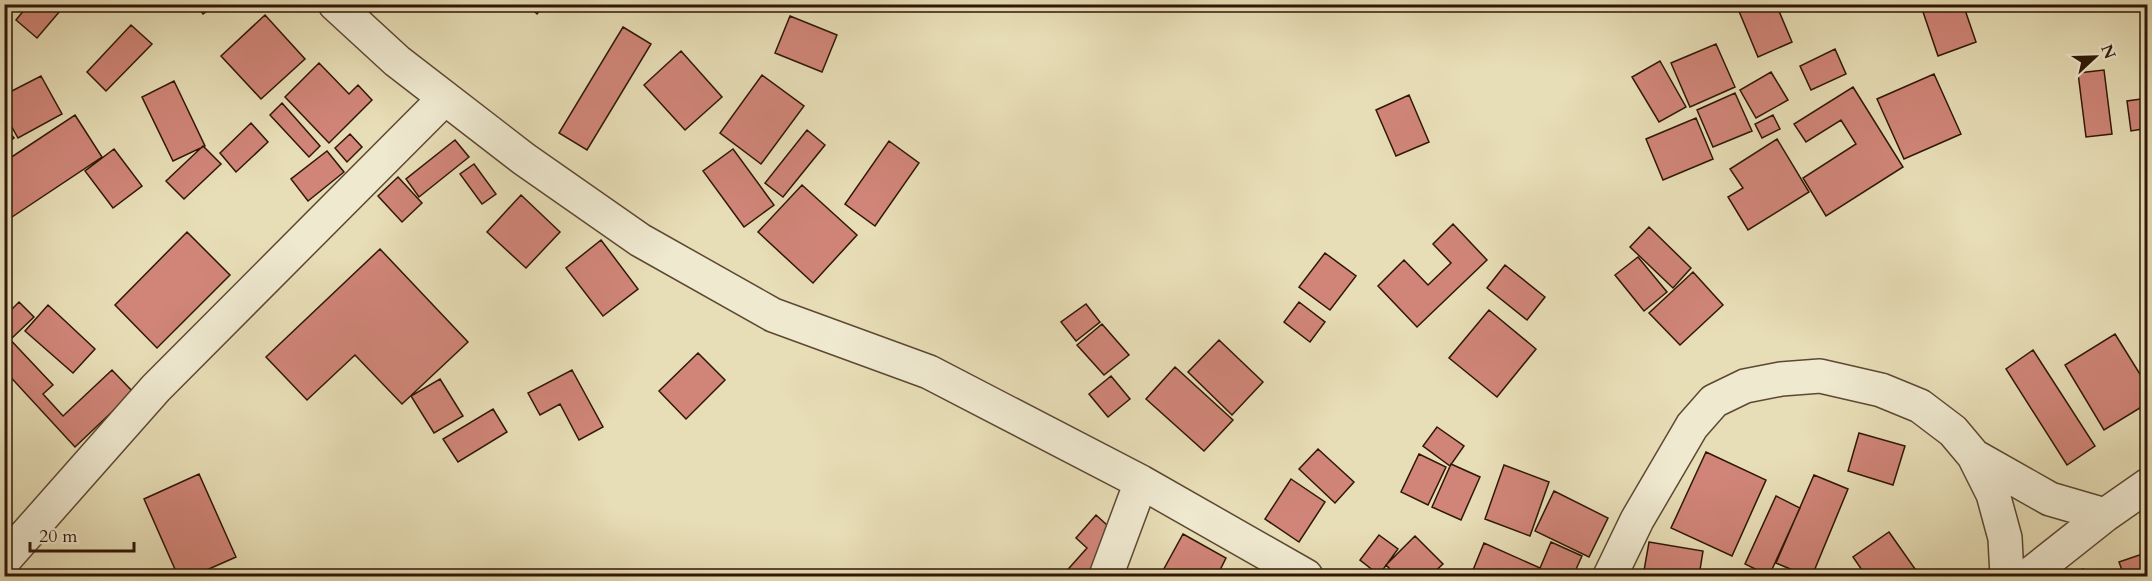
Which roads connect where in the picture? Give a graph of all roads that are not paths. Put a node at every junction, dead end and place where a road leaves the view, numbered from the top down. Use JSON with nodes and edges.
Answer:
{"nodes":[{"id":1,"x":335,"y":4,"type":"edge"},
{"id":2,"x":446,"y":98,"type":"junction"},
{"id":3,"x":1974,"y":456,"type":"junction"},
{"id":4,"x":1141,"y":482,"type":"junction"},
{"id":5,"x":2148,"y":485,"type":"edge"},
{"id":6,"x":2105,"y":515,"type":"junction"},
{"id":7,"x":4,"y":560,"type":"edge"},
{"id":8,"x":1106,"y":576,"type":"edge"},
{"id":9,"x":1306,"y":576,"type":"edge"},
{"id":10,"x":1610,"y":576,"type":"edge"},
{"id":11,"x":2007,"y":576,"type":"edge"},
{"id":12,"x":2028,"y":576,"type":"edge"}],
"edges":[{"from":1,"to":2,"type":"street"},
{"from":2,"to":4,"type":"street"},
{"from":2,"to":7,"type":"street"},
{"from":3,"to":6,"type":"street"},
{"from":3,"to":10,"type":"street"},
{"from":3,"to":11,"type":"street"},
{"from":4,"to":8,"type":"street"},
{"from":4,"to":9,"type":"street"},
{"from":5,"to":6,"type":"street"},
{"from":6,"to":12,"type":"street"}]}
